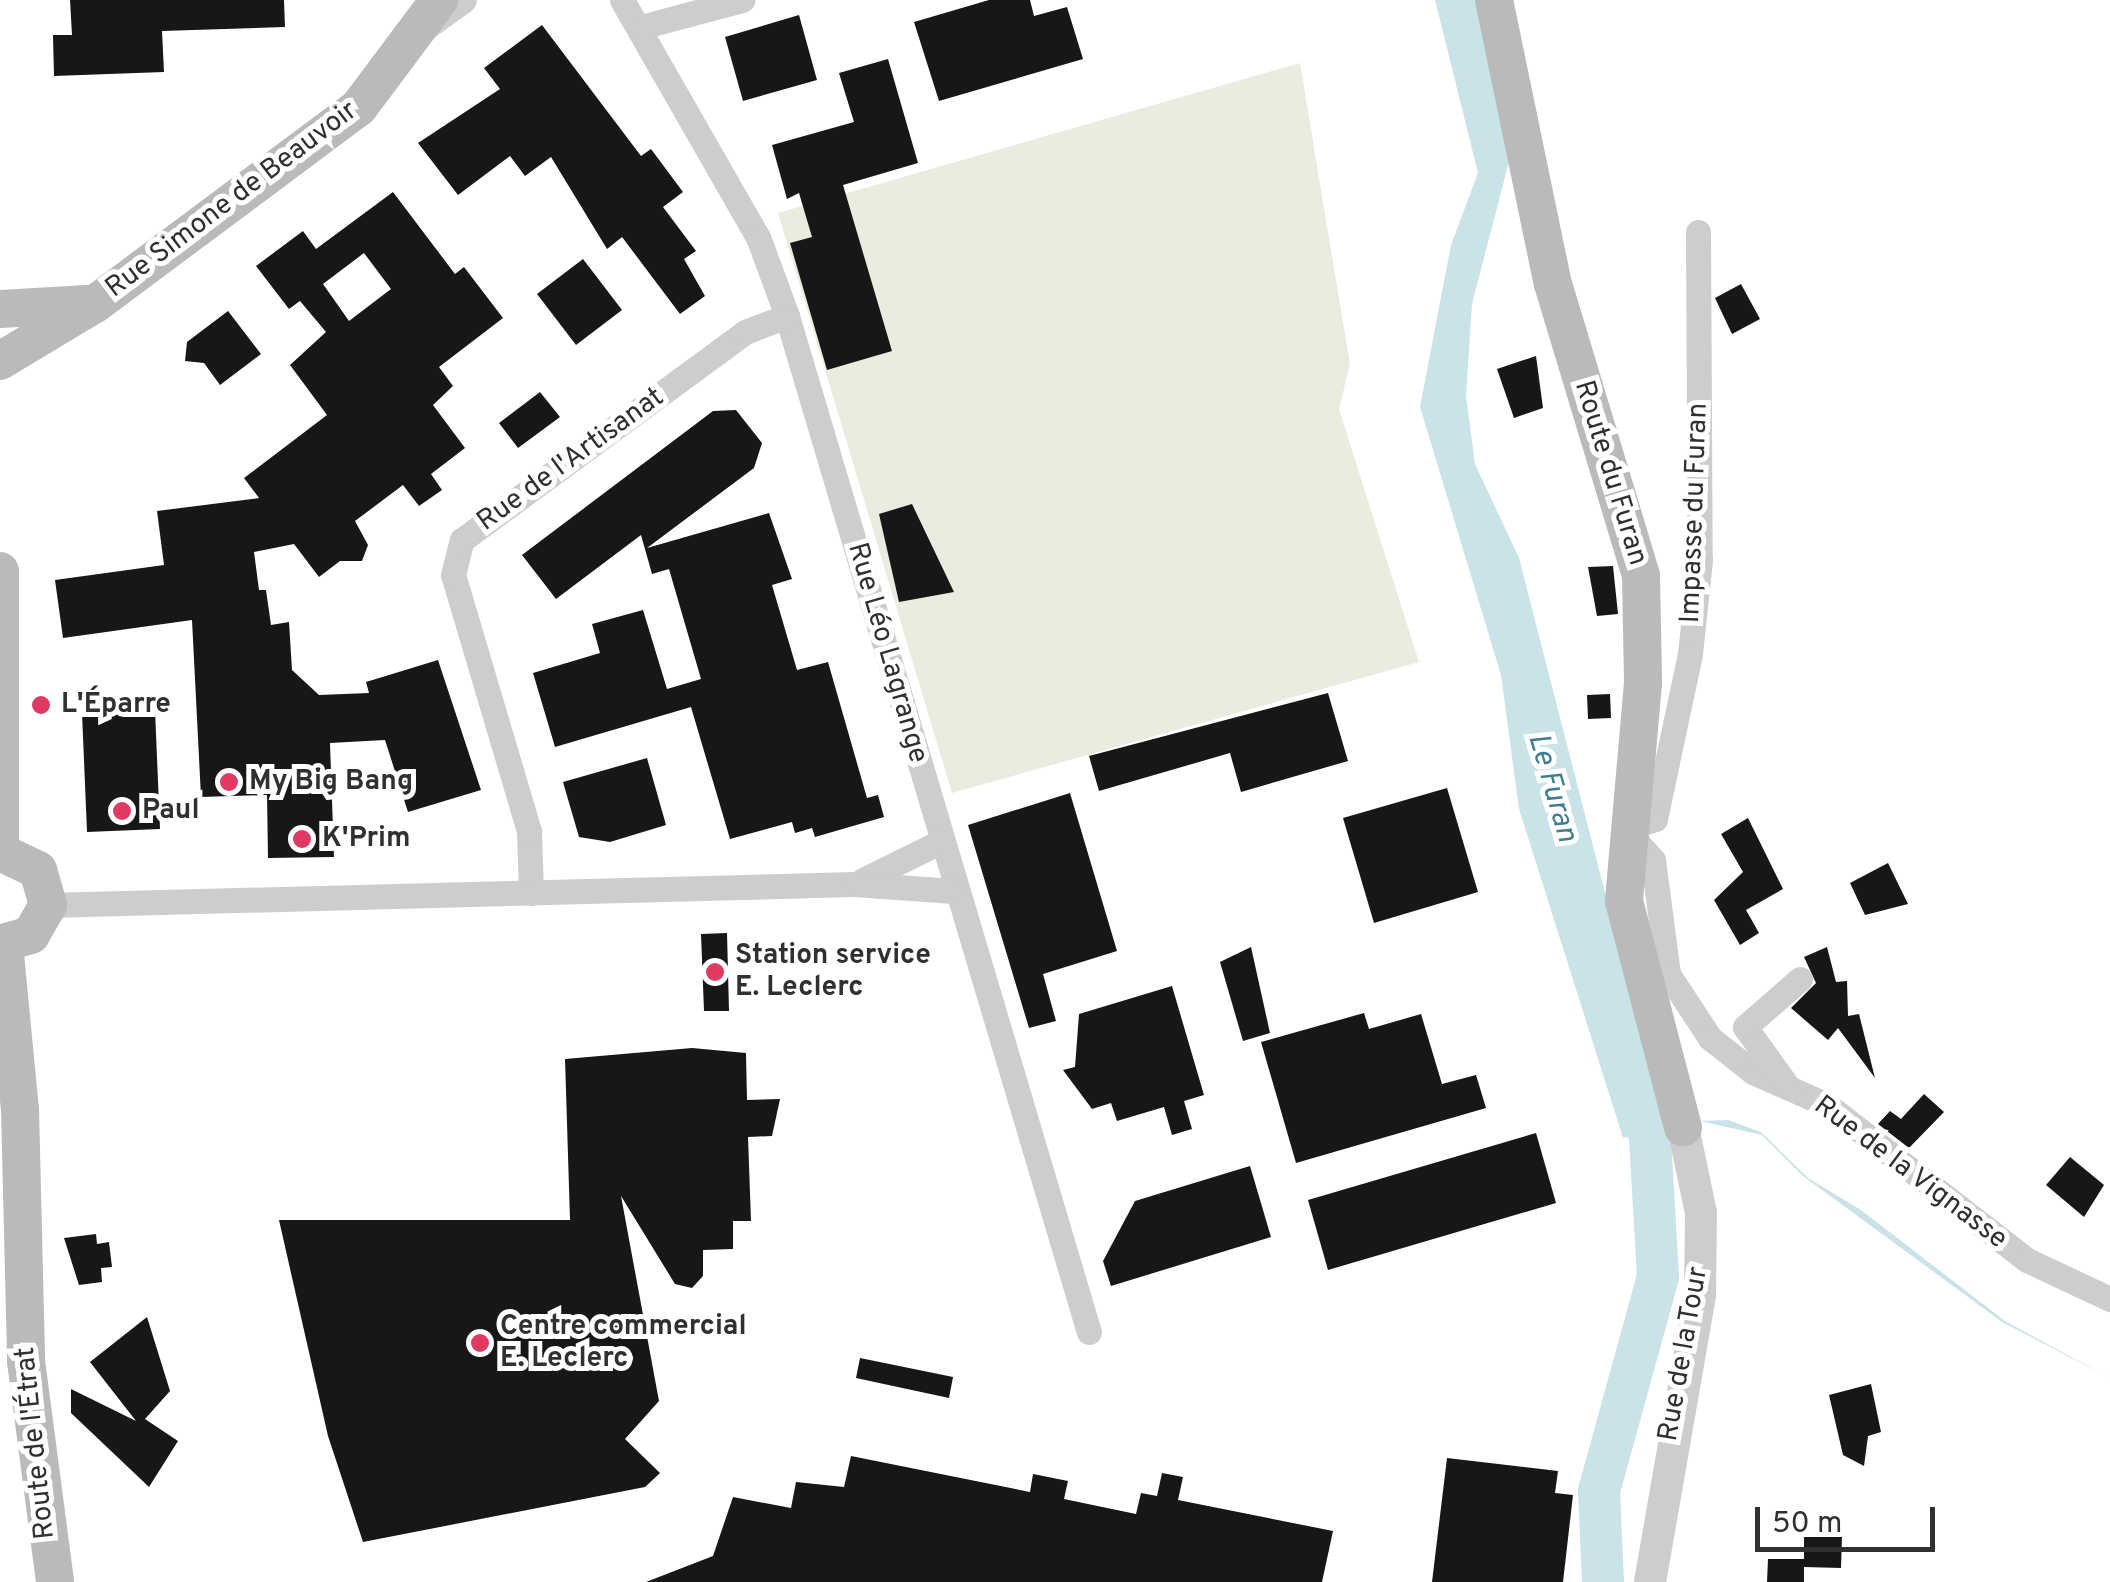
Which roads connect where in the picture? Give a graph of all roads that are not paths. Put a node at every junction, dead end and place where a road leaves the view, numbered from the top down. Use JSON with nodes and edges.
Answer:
{"nodes":[{"id":1,"x":464,"y":0,"type":"edge"},
{"id":2,"x":622,"y":0,"type":"edge"},
{"id":3,"x":742,"y":0,"type":"edge"},
{"id":4,"x":1494,"y":0,"type":"edge"},
{"id":5,"x":432,"y":14,"type":"edge"},
{"id":6,"x":641,"y":27,"type":"junction"},
{"id":7,"x":1698,"y":232,"type":"dead end"},
{"id":8,"x":95,"y":304,"type":"junction"},
{"id":9,"x":0,"y":310,"type":"edge"},
{"id":10,"x":787,"y":316,"type":"junction"},
{"id":11,"x":0,"y":361,"type":"edge"},
{"id":12,"x":0,"y":572,"type":"edge"},
{"id":13,"x":1624,"y":829,"type":"junction"},
{"id":14,"x":940,"y":842,"type":"junction"},
{"id":15,"x":0,"y":850,"type":"edge"},
{"id":16,"x":854,"y":884,"type":"junction"},
{"id":17,"x":954,"y":891,"type":"junction"},
{"id":18,"x":531,"y":894,"type":"junction"},
{"id":19,"x":48,"y":905,"type":"junction"},
{"id":20,"x":2,"y":944,"type":"edge"},
{"id":21,"x":1800,"y":979,"type":"dead end"},
{"id":22,"x":1789,"y":1088,"type":"junction"},
{"id":23,"x":1682,"y":1127,"type":"joint"},
{"id":24,"x":2110,"y":1299,"type":"edge"},
{"id":25,"x":1089,"y":1332,"type":"dead end"},
{"id":26,"x":13,"y":1360,"type":"edge"},
{"id":27,"x":55,"y":1582,"type":"edge"},
{"id":28,"x":1650,"y":1582,"type":"edge"}],
"edges":[{"from":1,"to":5,"type":"street"},
{"from":2,"to":6,"type":"street","name":"Rue Léo Lagrange"},
{"from":3,"to":6,"type":"street"},
{"from":4,"to":13,"type":"main road","name":"Route du Furan"},
{"from":5,"to":8,"type":"main road","name":"Rue Simone de Beauvoir"},
{"from":6,"to":10,"type":"street","name":"Rue Léo Lagrange"},
{"from":7,"to":13,"type":"street","name":"Impasse du Furan"},
{"from":8,"to":9,"type":"main road","name":"Rue Simone de Beauvoir"},
{"from":8,"to":11,"type":"main road","name":"Rue Simone de Beauvoir"},
{"from":10,"to":14,"type":"street","name":"Rue Léo Lagrange"},
{"from":10,"to":18,"type":"street","name":"Rue de l'Artisanat"},
{"from":12,"to":15,"type":"main road"},
{"from":13,"to":22,"type":"street","name":"Rue de la Vignasse"},
{"from":13,"to":23,"type":"main road","name":"Route du Furan"},
{"from":14,"to":16,"type":"street"},
{"from":14,"to":17,"type":"street","name":"Rue Léo Lagrange"},
{"from":15,"to":19,"type":"main road"},
{"from":16,"to":17,"type":"street"},
{"from":16,"to":18,"type":"street"},
{"from":17,"to":25,"type":"street","name":"Rue Léo Lagrange"},
{"from":18,"to":19,"type":"street"},
{"from":19,"to":20,"type":"main road"},
{"from":20,"to":26,"type":"main road","name":"Route de l'Étrat"},
{"from":21,"to":22,"type":"street"},
{"from":22,"to":24,"type":"street","name":"Rue de la Vignasse"},
{"from":23,"to":28,"type":"street","name":"Rue de la Tour"},
{"from":26,"to":27,"type":"main road","name":"Route de l'Étrat"}]}
